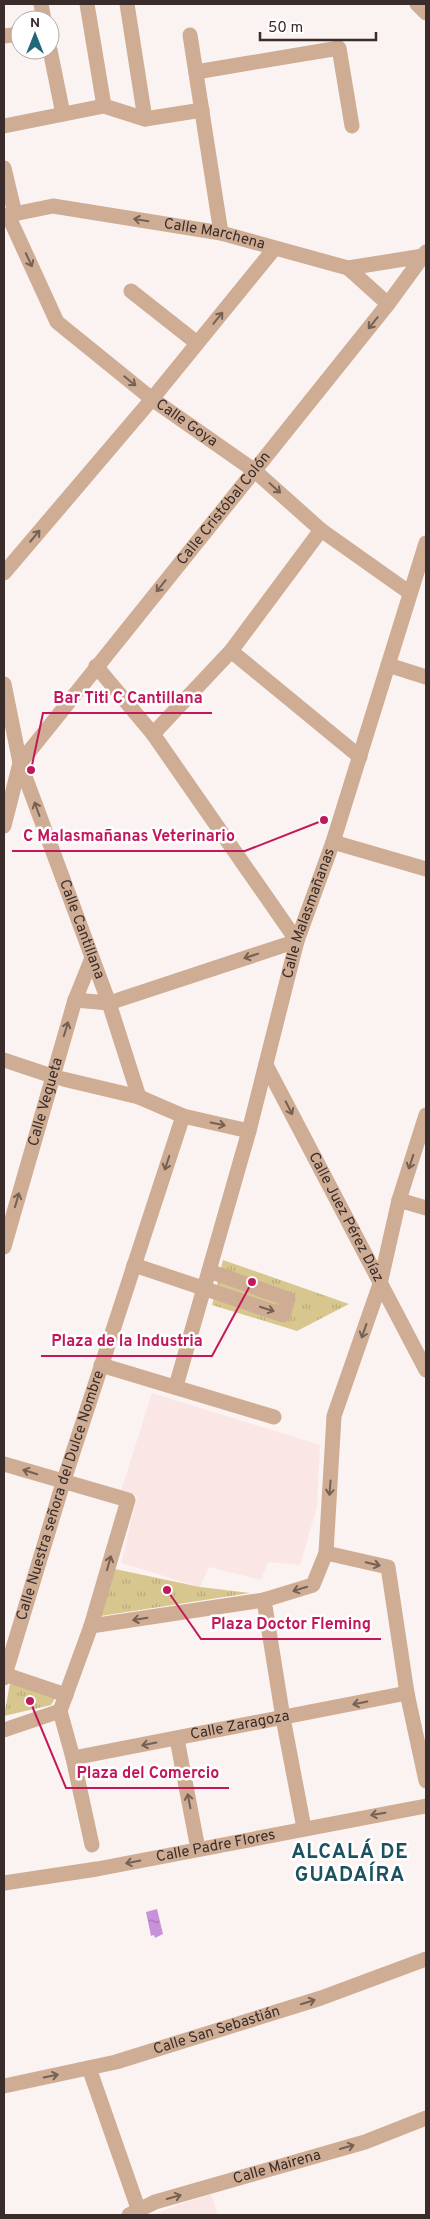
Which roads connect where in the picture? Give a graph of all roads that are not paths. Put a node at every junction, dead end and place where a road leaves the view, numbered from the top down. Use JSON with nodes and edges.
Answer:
{"nodes":[{"id":1,"x":88,"y":4,"type":"edge"},
{"id":2,"x":127,"y":4,"type":"edge"},
{"id":3,"x":417,"y":4,"type":"edge"},
{"id":4,"x":426,"y":13,"type":"edge"},
{"id":5,"x":190,"y":35,"type":"dead end"},
{"id":6,"x":52,"y":60,"type":"edge"},
{"id":7,"x":196,"y":72,"type":"junction"},
{"id":8,"x":104,"y":106,"type":"junction"},
{"id":9,"x":202,"y":110,"type":"junction"},
{"id":10,"x":63,"y":114,"type":"junction"},
{"id":11,"x":145,"y":118,"type":"junction"},
{"id":12,"x":4,"y":126,"type":"edge"},
{"id":13,"x":352,"y":126,"type":"dead end"},
{"id":14,"x":4,"y":168,"type":"edge"},
{"id":15,"x":9,"y":215,"type":"edge"},
{"id":16,"x":221,"y":233,"type":"junction"},
{"id":17,"x":274,"y":249,"type":"junction"},
{"id":18,"x":425,"y":254,"type":"edge"},
{"id":19,"x":348,"y":268,"type":"junction"},
{"id":20,"x":131,"y":291,"type":"dead end"},
{"id":21,"x":388,"y":304,"type":"junction"},
{"id":22,"x":197,"y":343,"type":"junction"},
{"id":23,"x":152,"y":399,"type":"junction"},
{"id":24,"x":255,"y":471,"type":"junction"},
{"id":25,"x":321,"y":530,"type":"junction"},
{"id":26,"x":426,"y":543,"type":"edge"},
{"id":27,"x":4,"y":573,"type":"edge"},
{"id":28,"x":410,"y":593,"type":"junction"},
{"id":29,"x":231,"y":651,"type":"junction"},
{"id":30,"x":388,"y":665,"type":"junction"},
{"id":31,"x":96,"y":666,"type":"junction"},
{"id":32,"x":426,"y":677,"type":"edge"},
{"id":33,"x":4,"y":684,"type":"edge"},
{"id":34,"x":152,"y":734,"type":"junction"},
{"id":35,"x":360,"y":757,"type":"junction"},
{"id":36,"x":20,"y":763,"type":"junction"},
{"id":37,"x":4,"y":826,"type":"edge"},
{"id":38,"x":333,"y":842,"type":"junction"},
{"id":39,"x":426,"y":870,"type":"edge"},
{"id":40,"x":297,"y":941,"type":"junction"},
{"id":41,"x":92,"y":958,"type":"junction"},
{"id":42,"x":76,"y":1000,"type":"junction"},
{"id":43,"x":109,"y":1002,"type":"junction"},
{"id":44,"x":4,"y":1060,"type":"edge"},
{"id":45,"x":266,"y":1065,"type":"junction"},
{"id":46,"x":57,"y":1077,"type":"junction"},
{"id":47,"x":140,"y":1097,"type":"junction"},
{"id":48,"x":426,"y":1115,"type":"edge"},
{"id":49,"x":183,"y":1116,"type":"junction"},
{"id":50,"x":249,"y":1131,"type":"junction"},
{"id":51,"x":399,"y":1200,"type":"junction"},
{"id":52,"x":426,"y":1208,"type":"edge"},
{"id":53,"x":4,"y":1247,"type":"edge"},
{"id":54,"x":134,"y":1265,"type":"junction"},
{"id":55,"x":209,"y":1271,"type":"junction"},
{"id":56,"x":380,"y":1284,"type":"junction"},
{"id":57,"x":204,"y":1289,"type":"junction"},
{"id":58,"x":101,"y":1366,"type":"junction"},
{"id":59,"x":426,"y":1370,"type":"edge"},
{"id":60,"x":176,"y":1386,"type":"junction"},
{"id":61,"x":274,"y":1417,"type":"dead end"},
{"id":62,"x":4,"y":1464,"type":"edge"},
{"id":63,"x":63,"y":1483,"type":"junction"},
{"id":64,"x":326,"y":1553,"type":"junction"},
{"id":65,"x":264,"y":1600,"type":"junction"},
{"id":66,"x":90,"y":1626,"type":"junction"},
{"id":67,"x":4,"y":1675,"type":"edge"},
{"id":68,"x":407,"y":1693,"type":"junction"},
{"id":69,"x":66,"y":1694,"type":"junction"},
{"id":70,"x":60,"y":1711,"type":"junction"},
{"id":71,"x":283,"y":1718,"type":"junction"},
{"id":72,"x":4,"y":1730,"type":"edge"},
{"id":73,"x":177,"y":1738,"type":"junction"},
{"id":74,"x":73,"y":1758,"type":"junction"},
{"id":75,"x":426,"y":1780,"type":"edge"},
{"id":76,"x":426,"y":1806,"type":"edge"},
{"id":77,"x":304,"y":1828,"type":"junction"},
{"id":78,"x":92,"y":1845,"type":"dead end"},
{"id":79,"x":198,"y":1849,"type":"junction"},
{"id":80,"x":4,"y":1883,"type":"edge"},
{"id":81,"x":426,"y":1959,"type":"edge"},
{"id":82,"x":89,"y":2068,"type":"junction"},
{"id":83,"x":4,"y":2086,"type":"edge"},
{"id":84,"x":426,"y":2118,"type":"edge"},
{"id":85,"x":134,"y":2213,"type":"edge"}],
"edges":[{"from":1,"to":8,"type":"street"},
{"from":2,"to":11,"type":"street"},
{"from":3,"to":4,"type":"street"},
{"from":5,"to":7,"type":"street"},
{"from":6,"to":10,"type":"street"},
{"from":7,"to":9,"type":"street"},
{"from":7,"to":13,"type":"street"},
{"from":8,"to":10,"type":"street"},
{"from":8,"to":11,"type":"street"},
{"from":9,"to":11,"type":"street"},
{"from":9,"to":16,"type":"street"},
{"from":10,"to":12,"type":"street"},
{"from":14,"to":15,"type":"street","name":"Calle Goya"},
{"from":16,"to":15,"type":"street","name":"Calle Marchena","one_way":true},
{"from":15,"to":23,"type":"street","name":"Calle Goya","one_way":true},
{"from":16,"to":17,"type":"street","name":"Calle Marchena"},
{"from":17,"to":19,"type":"street","name":"Calle Marchena"},
{"from":22,"to":17,"type":"street","one_way":true},
{"from":18,"to":19,"type":"street","name":"Calle Marchena"},
{"from":18,"to":21,"type":"street","name":"Calle Cristóbal Colón"},
{"from":19,"to":21,"type":"street"},
{"from":20,"to":22,"type":"street"},
{"from":21,"to":24,"type":"street","name":"Calle Cristóbal Colón","one_way":true},
{"from":22,"to":23,"type":"street"},
{"from":23,"to":24,"type":"street","name":"Calle Goya"},
{"from":27,"to":23,"type":"street","one_way":true},
{"from":24,"to":25,"type":"street","name":"Calle Goya","one_way":true},
{"from":24,"to":31,"type":"street","name":"Calle Cristóbal Colón","one_way":true},
{"from":25,"to":28,"type":"street","name":"Calle Goya"},
{"from":25,"to":29,"type":"street"},
{"from":26,"to":28,"type":"street","name":"Calle Malasmañanas"},
{"from":28,"to":30,"type":"street","name":"Calle Malasmañanas"},
{"from":29,"to":34,"type":"street"},
{"from":29,"to":35,"type":"street"},
{"from":30,"to":32,"type":"street"},
{"from":30,"to":35,"type":"street","name":"Calle Malasmañanas"},
{"from":31,"to":34,"type":"street"},
{"from":31,"to":36,"type":"street","name":"Calle Cristóbal Colón"},
{"from":33,"to":36,"type":"street","name":"Calle Cantillana"},
{"from":34,"to":40,"type":"street"},
{"from":35,"to":38,"type":"street","name":"Calle Malasmañanas"},
{"from":36,"to":37,"type":"street"},
{"from":41,"to":36,"type":"street","name":"Calle Cantillana","one_way":true},
{"from":38,"to":39,"type":"street"},
{"from":38,"to":40,"type":"street","name":"Calle Malasmañanas"},
{"from":40,"to":43,"type":"street","one_way":true},
{"from":40,"to":45,"type":"street","name":"Calle Malasmañanas"},
{"from":41,"to":42,"type":"street","name":"Calle Vegueta"},
{"from":41,"to":43,"type":"street","name":"Calle Cantillana"},
{"from":42,"to":43,"type":"street"},
{"from":46,"to":42,"type":"street","name":"Calle Vegueta","one_way":true},
{"from":43,"to":47,"type":"street","name":"Calle Cantillana"},
{"from":44,"to":46,"type":"street"},
{"from":45,"to":50,"type":"street","name":"Calle Malasmañanas"},
{"from":45,"to":56,"type":"street","name":"Calle Juez Pérez Díaz","one_way":true},
{"from":46,"to":47,"type":"street"},
{"from":53,"to":46,"type":"street","name":"Calle Vegueta","one_way":true},
{"from":47,"to":49,"type":"street"},
{"from":48,"to":51,"type":"street","one_way":true},
{"from":49,"to":50,"type":"street","one_way":true},
{"from":49,"to":54,"type":"street","name":"Calle Nuestra señora del Dulce Nombre","one_way":true},
{"from":50,"to":55,"type":"street","name":"Calle Malasmañanas"},
{"from":51,"to":52,"type":"street"},
{"from":51,"to":56,"type":"street"},
{"from":54,"to":57,"type":"street"},
{"from":54,"to":58,"type":"street","name":"Calle Nuestra señora del Dulce Nombre"},
{"from":55,"to":57,"type":"street","name":"Calle Malasmañanas"},
{"from":57,"to":55,"type":"street","one_way":true},
{"from":56,"to":59,"type":"street","name":"Calle Juez Pérez Díaz"},
{"from":56,"to":64,"type":"street","one_way":true},
{"from":57,"to":60,"type":"street","name":"Calle Malasmañanas"},
{"from":58,"to":60,"type":"street"},
{"from":58,"to":63,"type":"street","name":"Calle Nuestra señora del Dulce Nombre"},
{"from":60,"to":61,"type":"street"},
{"from":63,"to":62,"type":"street","one_way":true},
{"from":66,"to":63,"type":"street","one_way":true},
{"from":63,"to":67,"type":"street","name":"Calle Nuestra señora del Dulce Nombre"},
{"from":64,"to":65,"type":"street","one_way":true},
{"from":64,"to":68,"type":"street","one_way":true},
{"from":65,"to":66,"type":"street","one_way":true},
{"from":65,"to":71,"type":"street"},
{"from":66,"to":69,"type":"street"},
{"from":67,"to":69,"type":"street"},
{"from":68,"to":71,"type":"street","name":"Calle Zaragoza","one_way":true},
{"from":68,"to":75,"type":"street"},
{"from":69,"to":70,"type":"street"},
{"from":70,"to":72,"type":"street"},
{"from":70,"to":74,"type":"street"},
{"from":71,"to":73,"type":"street","name":"Calle Zaragoza"},
{"from":71,"to":77,"type":"street"},
{"from":73,"to":74,"type":"street","name":"Calle Zaragoza","one_way":true},
{"from":79,"to":73,"type":"street","one_way":true},
{"from":74,"to":78,"type":"street"},
{"from":76,"to":77,"type":"street","name":"Calle Padre Flores","one_way":true},
{"from":77,"to":79,"type":"street","name":"Calle Padre Flores"},
{"from":79,"to":80,"type":"street","name":"Calle Padre Flores","one_way":true},
{"from":82,"to":81,"type":"street","name":"Calle San Sebastián","one_way":true},
{"from":83,"to":82,"type":"street","name":"Calle San Sebastián","one_way":true},
{"from":82,"to":85,"type":"street"},
{"from":85,"to":84,"type":"street","name":"Calle Mairena","one_way":true}]}
